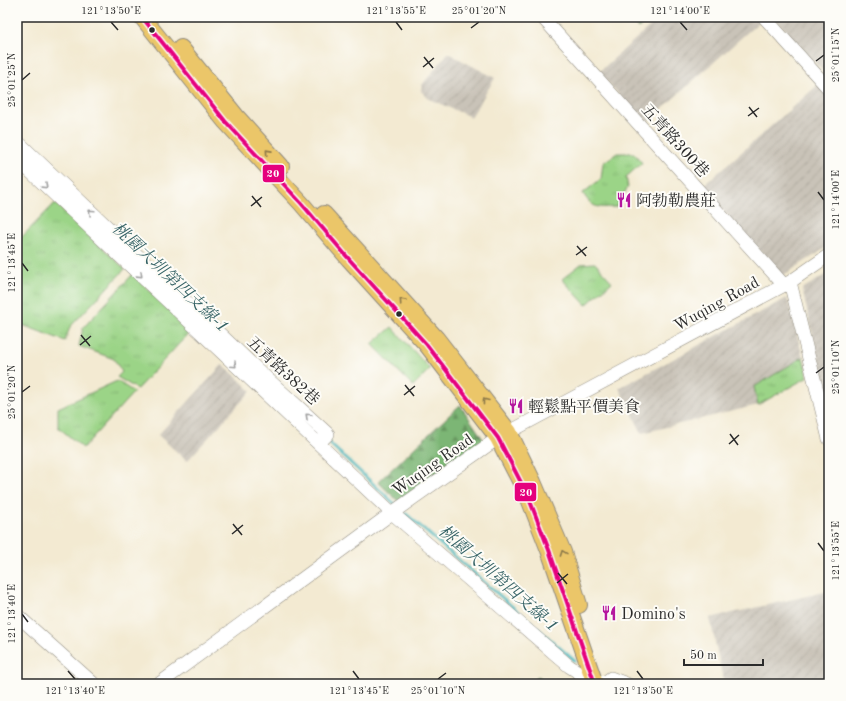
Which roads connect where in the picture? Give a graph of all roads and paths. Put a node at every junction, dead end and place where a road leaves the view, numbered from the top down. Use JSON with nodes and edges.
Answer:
{"nodes":[{"id":1,"x":142,"y":17,"type":"edge"},
{"id":2,"x":156,"y":17,"type":"edge"},
{"id":3,"x":542,"y":17,"type":"edge"},
{"id":4,"x":764,"y":17,"type":"edge"},
{"id":5,"x":829,"y":89,"type":"edge"},
{"id":6,"x":17,"y":141,"type":"edge"},
{"id":7,"x":17,"y":159,"type":"edge"},
{"id":8,"x":829,"y":255,"type":"edge"},
{"id":9,"x":787,"y":284,"type":"junction"},
{"id":10,"x":503,"y":435,"type":"junction"},
{"id":11,"x":829,"y":439,"type":"edge"},
{"id":12,"x":319,"y":443,"type":"junction"},
{"id":13,"x":392,"y":513,"type":"junction"},
{"id":14,"x":17,"y":615,"type":"edge"},
{"id":15,"x":599,"y":683,"type":"edge"},
{"id":16,"x":94,"y":684,"type":"edge"},
{"id":17,"x":159,"y":684,"type":"edge"},
{"id":18,"x":627,"y":684,"type":"edge"}],
"edges":[{"from":1,"to":10,"type":"main road"},
{"from":10,"to":2,"type":"main road","one_way":true},
{"from":3,"to":9,"type":"street","name":"五青路300巷"},
{"from":4,"to":5,"type":"street"},
{"from":12,"to":6,"type":"street","name":"五青路382巷","one_way":true},
{"from":7,"to":12,"type":"street","name":"五青路382巷","one_way":true},
{"from":8,"to":9,"type":"street","name":"Wuqing Road"},
{"from":9,"to":10,"type":"street","name":"Wuqing Road"},
{"from":9,"to":11,"type":"street"},
{"from":10,"to":13,"type":"street","name":"Wuqing Road"},
{"from":10,"to":15,"type":"main road"},
{"from":12,"to":13,"type":"street","name":"五青路382巷"},
{"from":13,"to":15,"type":"street","name":"五青路382巷"},
{"from":13,"to":17,"type":"street","name":"Wuqing Road"},
{"from":14,"to":16,"type":"street"},
{"from":15,"to":18,"type":"street"}]}
